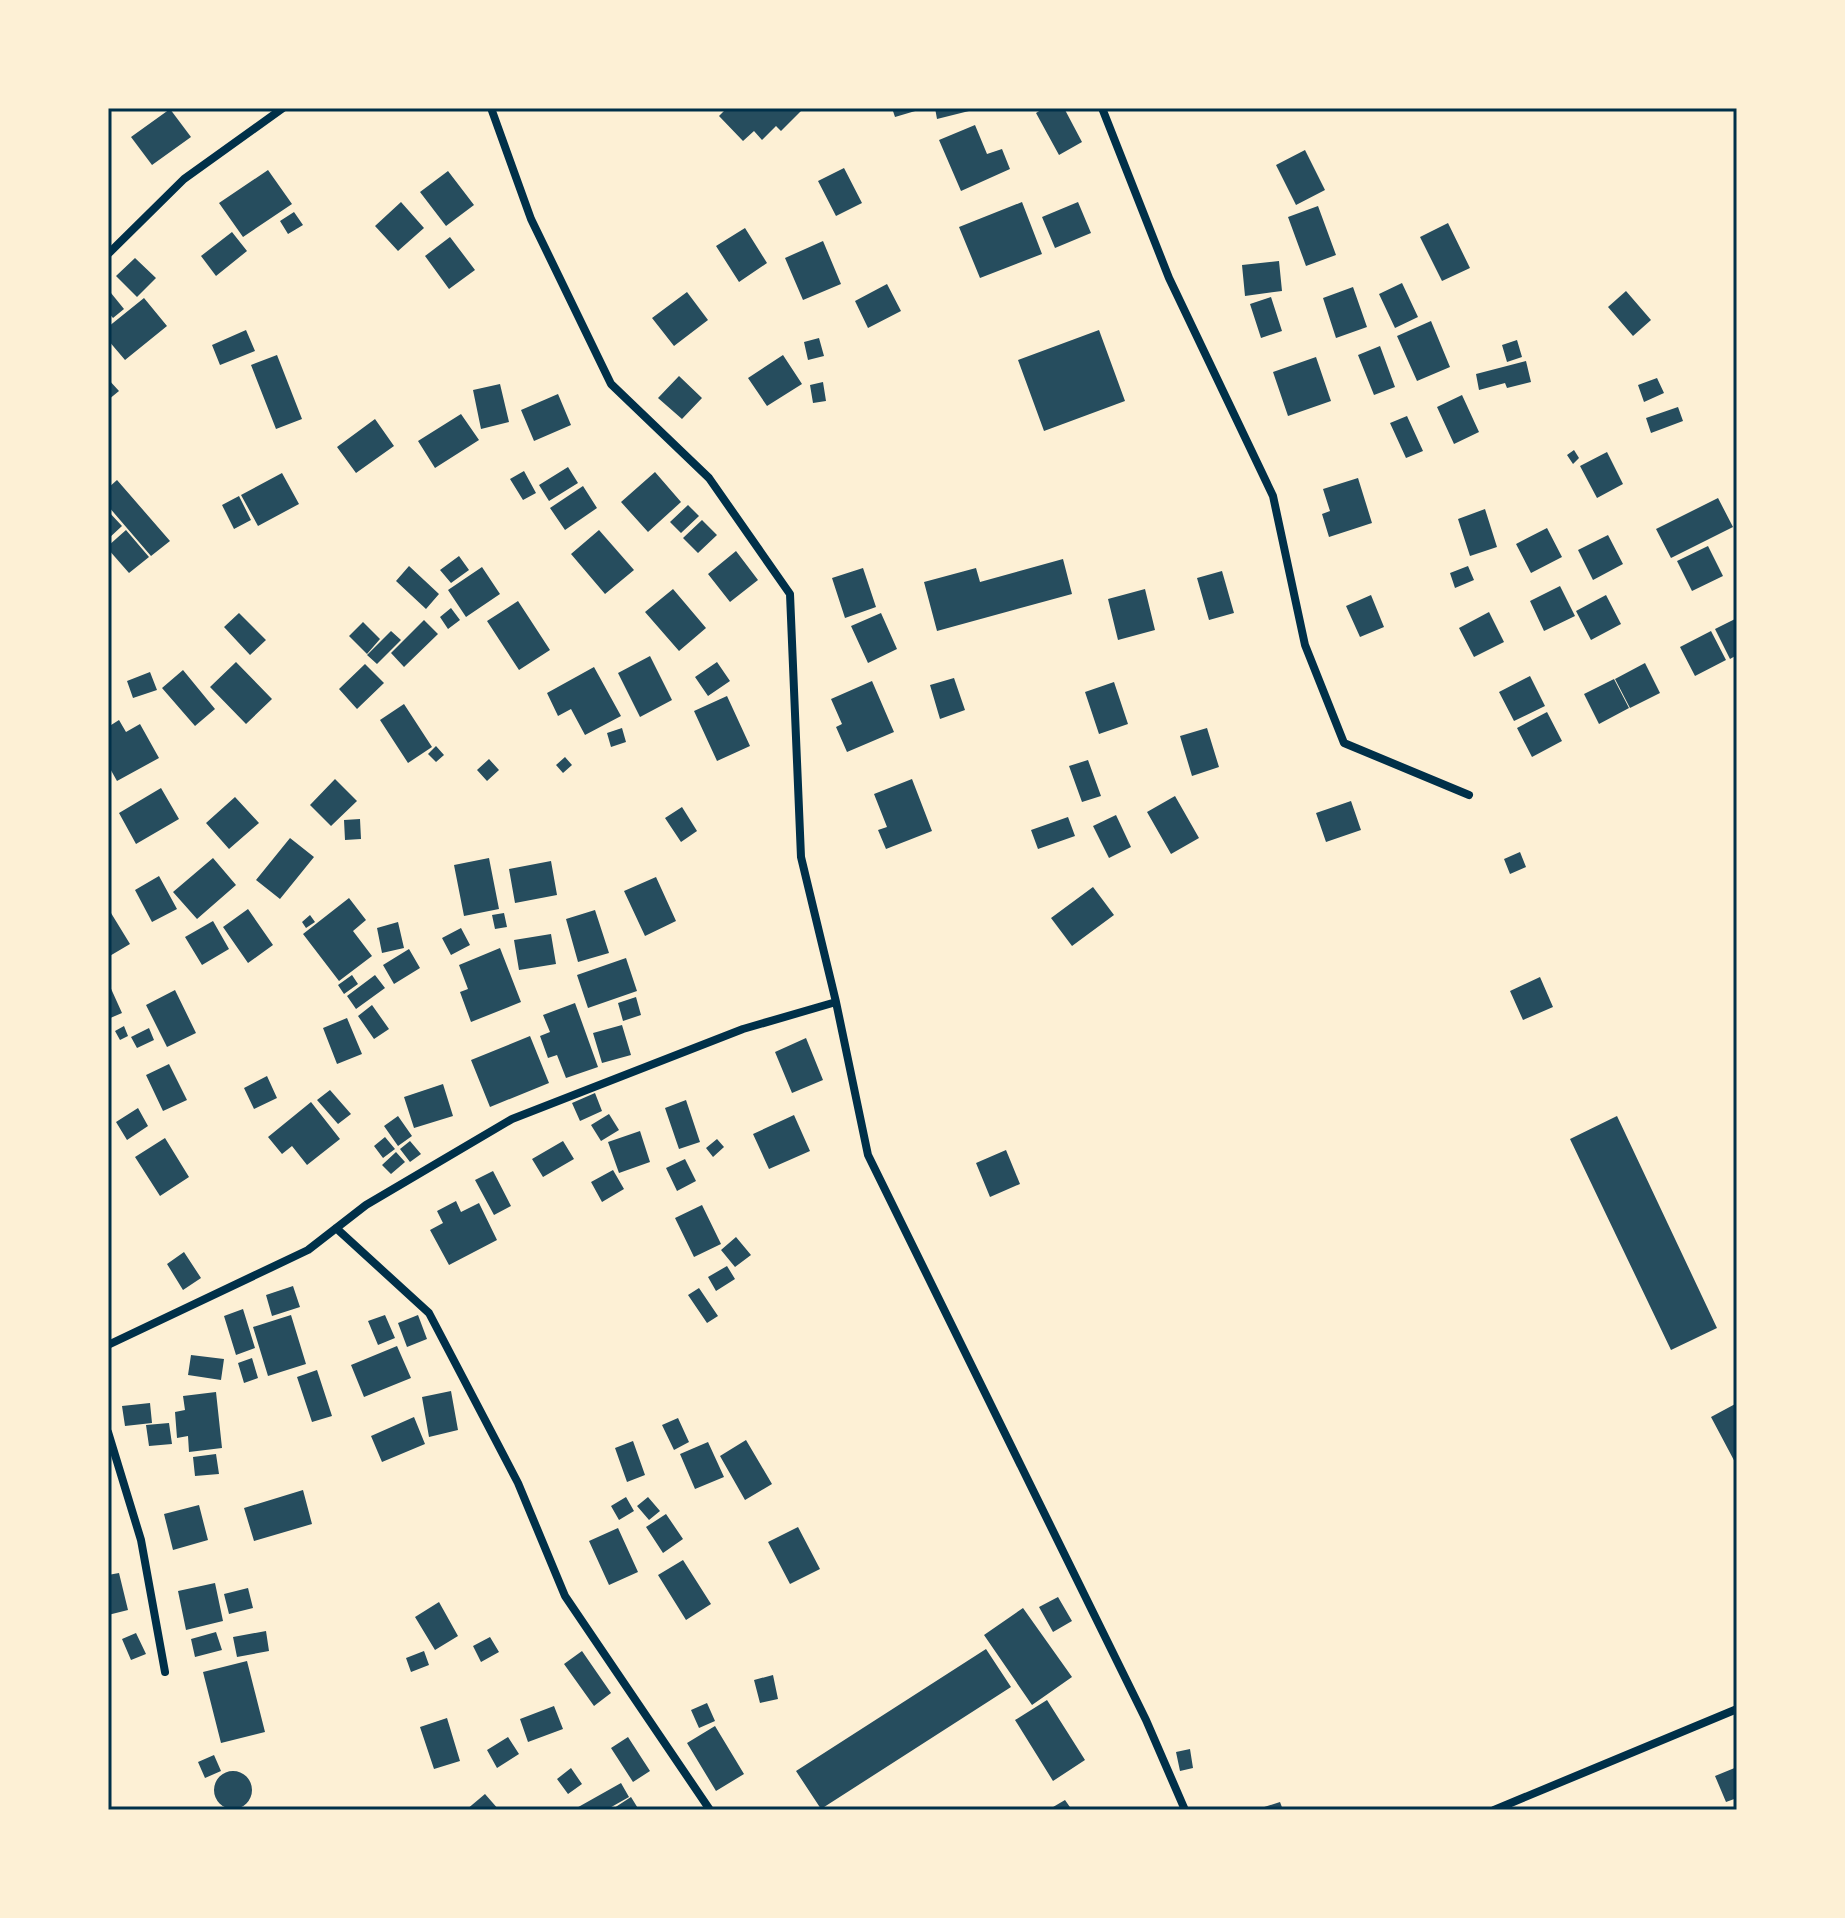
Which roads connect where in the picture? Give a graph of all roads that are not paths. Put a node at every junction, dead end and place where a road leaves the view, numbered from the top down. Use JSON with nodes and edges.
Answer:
{"nodes":[{"id":1,"x":283,"y":108,"type":"edge"},
{"id":2,"x":491,"y":108,"type":"edge"},
{"id":3,"x":1102,"y":108,"type":"edge"},
{"id":4,"x":108,"y":254,"type":"edge"},
{"id":5,"x":1469,"y":795,"type":"dead end"},
{"id":6,"x":836,"y":1002,"type":"junction"},
{"id":7,"x":336,"y":1228,"type":"junction"},
{"id":8,"x":108,"y":1345,"type":"edge"},
{"id":9,"x":108,"y":1432,"type":"edge"},
{"id":10,"x":165,"y":1672,"type":"dead end"},
{"id":11,"x":1737,"y":1709,"type":"edge"},
{"id":12,"x":710,"y":1810,"type":"edge"},
{"id":13,"x":1185,"y":1810,"type":"edge"},
{"id":14,"x":1494,"y":1810,"type":"edge"}],
"edges":[{"from":1,"to":4,"type":"street"},
{"from":2,"to":6,"type":"street"},
{"from":3,"to":5,"type":"street"},
{"from":6,"to":7,"type":"street"},
{"from":6,"to":13,"type":"street"},
{"from":7,"to":8,"type":"street"},
{"from":7,"to":12,"type":"street"},
{"from":9,"to":10,"type":"street"},
{"from":11,"to":14,"type":"street"}]}
